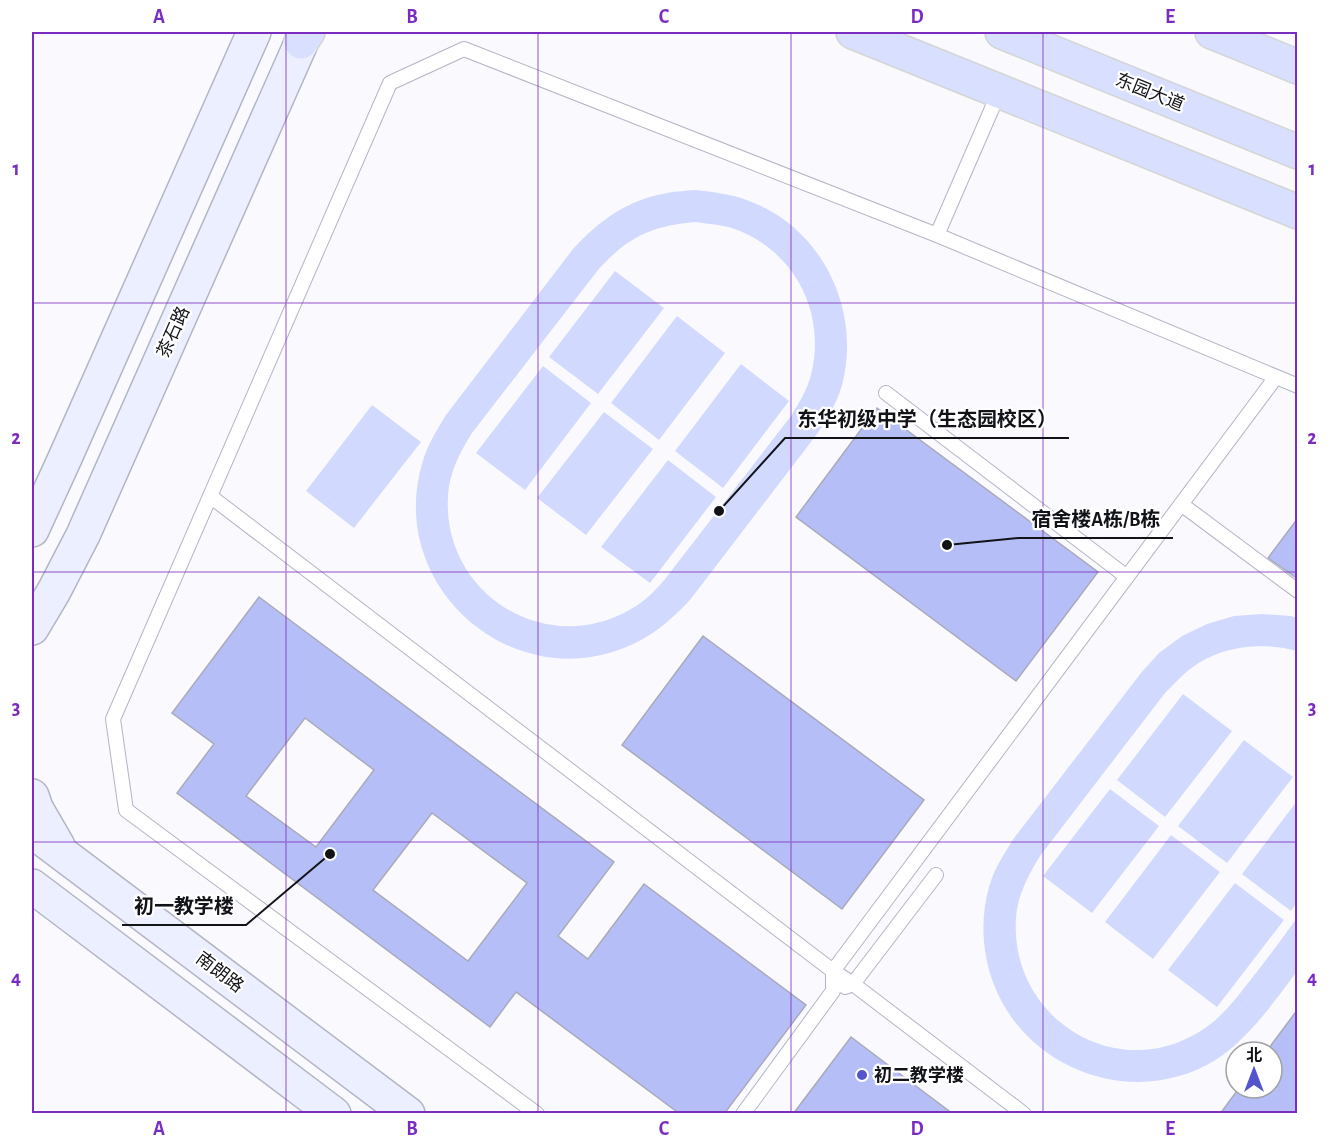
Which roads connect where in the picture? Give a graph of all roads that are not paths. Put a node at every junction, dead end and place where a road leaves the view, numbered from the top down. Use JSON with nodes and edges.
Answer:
{"nodes":[{"id":1,"x":254,"y":32,"type":"edge"},
{"id":2,"x":853,"y":32,"type":"edge"},
{"id":3,"x":1002,"y":32,"type":"edge"},
{"id":4,"x":1212,"y":32,"type":"edge"},
{"id":5,"x":305,"y":35,"type":"edge"},
{"id":6,"x":1298,"y":66,"type":"edge"},
{"id":7,"x":1000,"y":90,"type":"junction"},
{"id":8,"x":1298,"y":152,"type":"edge"},
{"id":9,"x":1298,"y":212,"type":"edge"},
{"id":10,"x":937,"y":234,"type":"junction"},
{"id":11,"x":1276,"y":377,"type":"junction"},
{"id":12,"x":1298,"y":386,"type":"edge"},
{"id":13,"x":886,"y":393,"type":"dead end"},
{"id":14,"x":210,"y":496,"type":"junction"},
{"id":15,"x":1180,"y":504,"type":"junction"},
{"id":16,"x":32,"y":530,"type":"edge"},
{"id":17,"x":1127,"y":577,"type":"junction"},
{"id":18,"x":1298,"y":591,"type":"edge"},
{"id":19,"x":32,"y":628,"type":"edge"},
{"id":20,"x":32,"y":796,"type":"edge"},
{"id":21,"x":32,"y":831,"type":"edge"},
{"id":22,"x":64,"y":855,"type":"junction"},
{"id":23,"x":936,"y":875,"type":"dead end"},
{"id":24,"x":33,"y":888,"type":"edge"},
{"id":25,"x":833,"y":971,"type":"junction"},
{"id":26,"x":853,"y":984,"type":"junction"},
{"id":27,"x":833,"y":991,"type":"junction"},
{"id":28,"x":532,"y":1112,"type":"edge"},
{"id":29,"x":334,"y":1113,"type":"edge"},
{"id":30,"x":408,"y":1113,"type":"edge"},
{"id":31,"x":743,"y":1113,"type":"edge"},
{"id":32,"x":1024,"y":1113,"type":"edge"}],
"edges":[{"from":1,"to":16,"type":"main road"},
{"from":2,"to":7,"type":"main road"},
{"from":3,"to":8,"type":"main road","name":"东园大道"},
{"from":4,"to":6,"type":"main road"},
{"from":5,"to":19,"type":"main road","name":"茶石路"},
{"from":7,"to":9,"type":"main road"},
{"from":7,"to":10,"type":"lane"},
{"from":10,"to":11,"type":"lane"},
{"from":10,"to":14,"type":"lane"},
{"from":11,"to":12,"type":"lane"},
{"from":11,"to":15,"type":"lane"},
{"from":13,"to":17,"type":"lane"},
{"from":14,"to":25,"type":"lane"},
{"from":14,"to":28,"type":"lane"},
{"from":15,"to":17,"type":"lane"},
{"from":15,"to":18,"type":"lane"},
{"from":17,"to":25,"type":"lane"},
{"from":20,"to":22,"type":"main road"},
{"from":21,"to":22,"type":"main road","name":"南朗路"},
{"from":22,"to":30,"type":"main road","name":"南朗路"},
{"from":23,"to":26,"type":"lane"},
{"from":24,"to":29,"type":"main road"},
{"from":25,"to":26,"type":"lane"},
{"from":25,"to":27,"type":"lane"},
{"from":26,"to":27,"type":"lane"},
{"from":26,"to":32,"type":"lane"},
{"from":27,"to":31,"type":"lane"}]}
